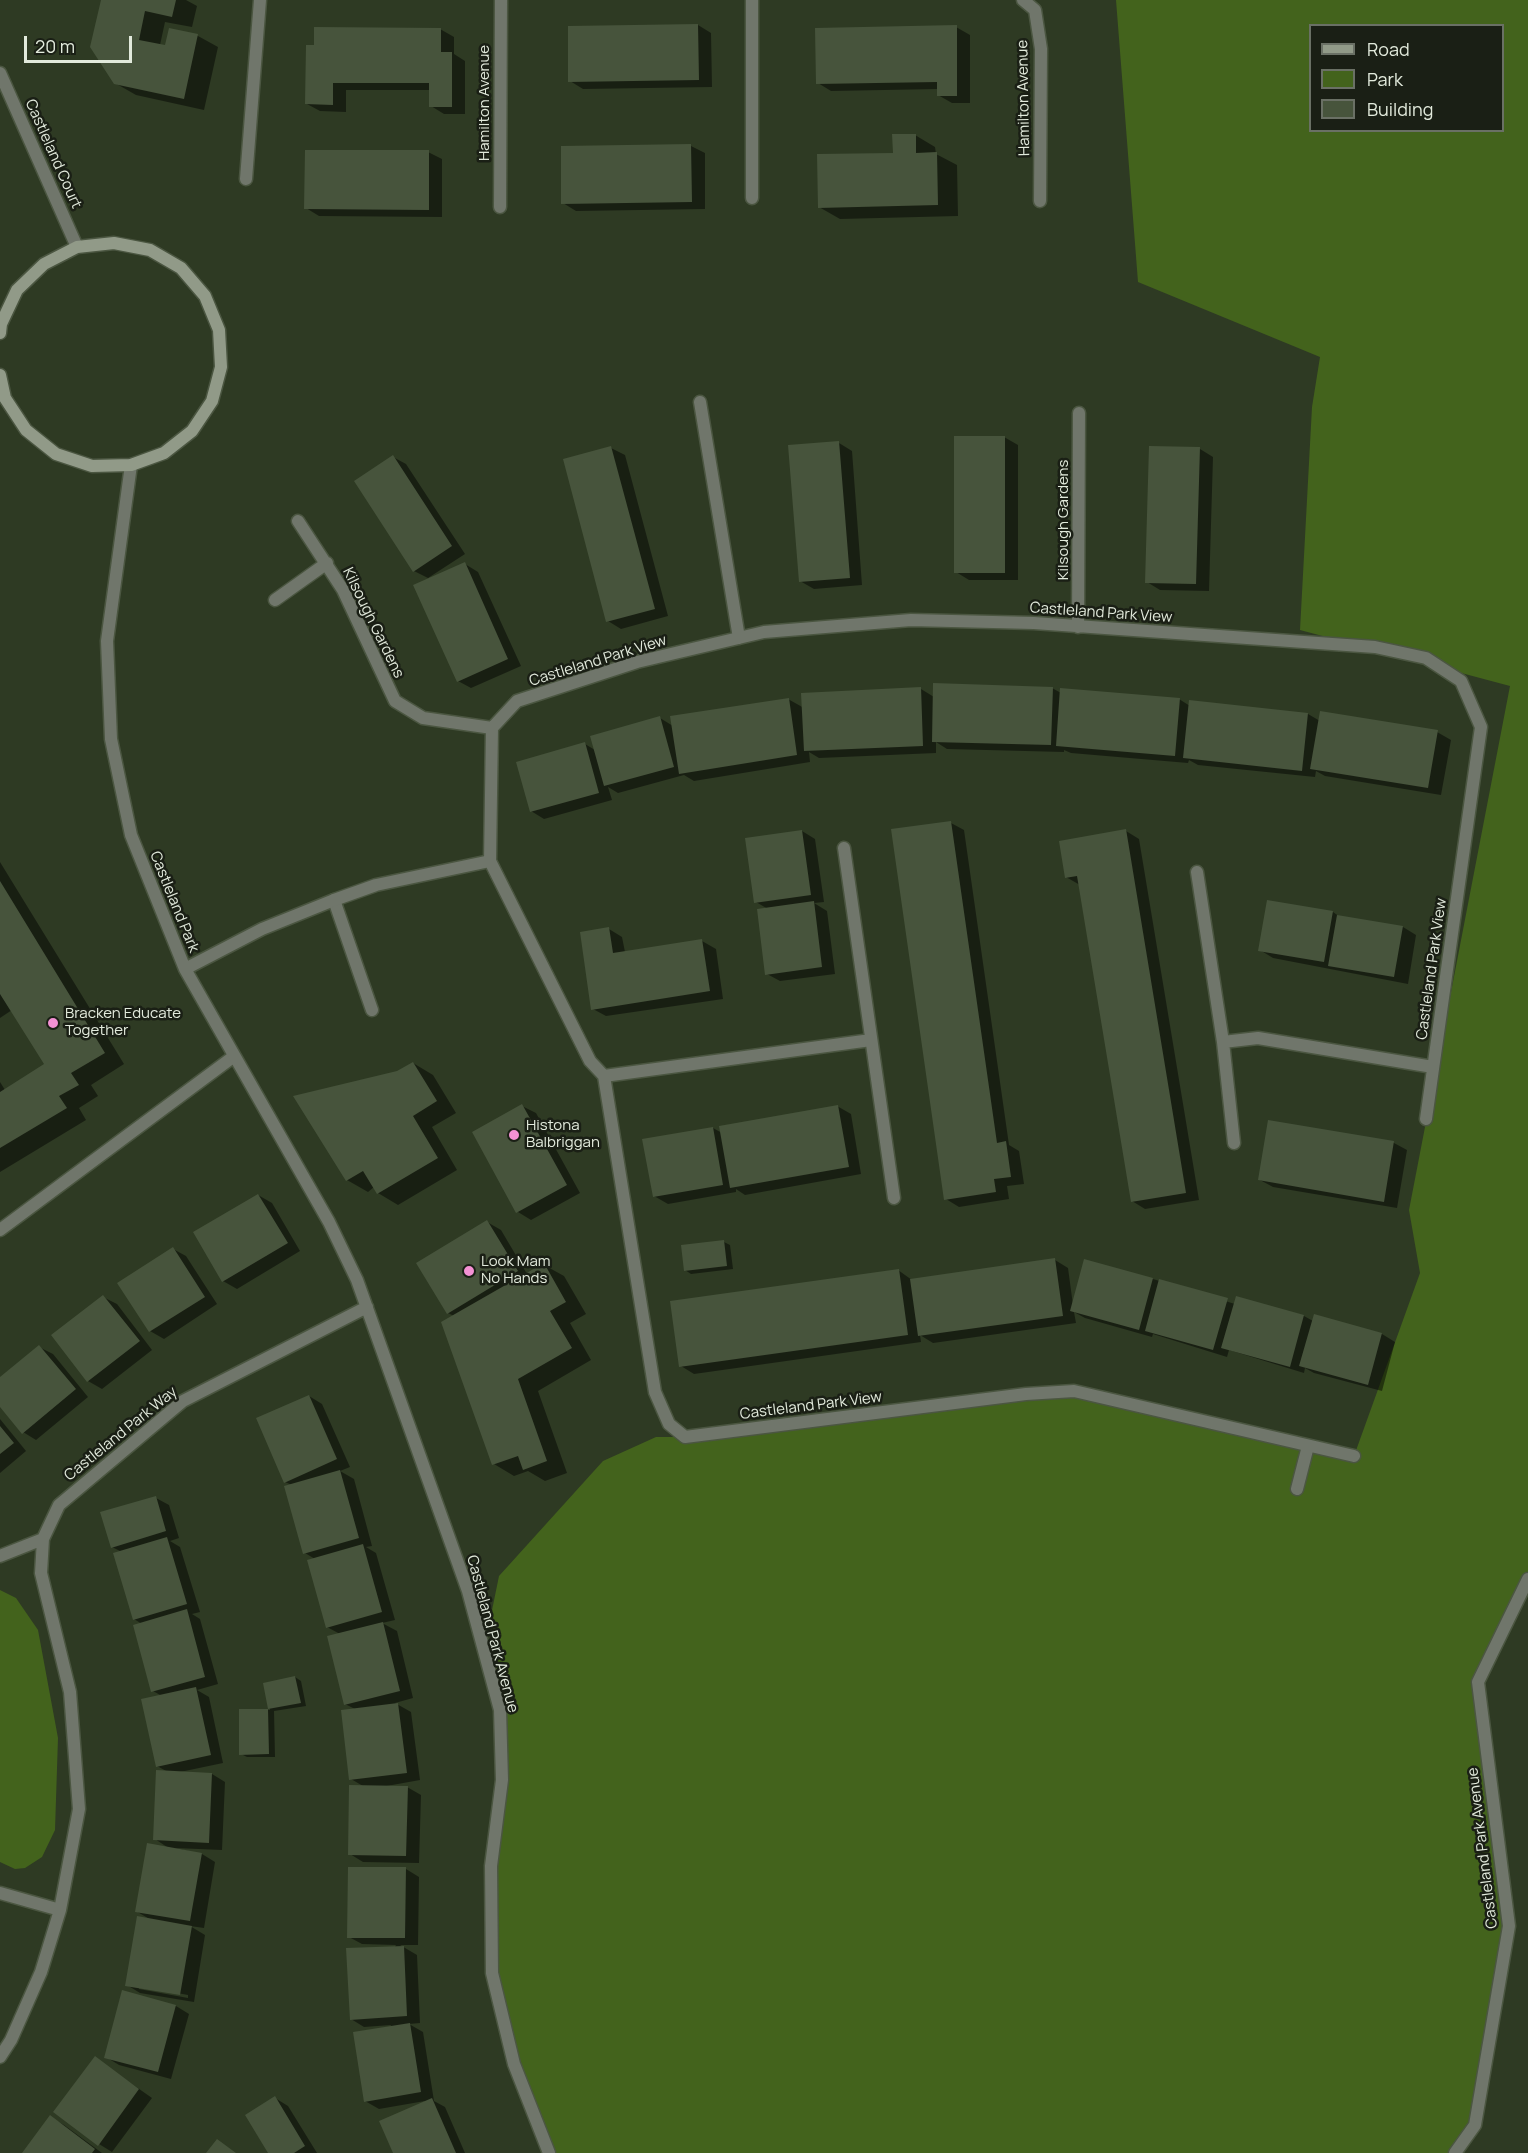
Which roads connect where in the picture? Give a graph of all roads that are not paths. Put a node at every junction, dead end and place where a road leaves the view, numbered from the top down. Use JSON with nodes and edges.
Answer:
{"nodes":[{"id":1,"x":260,"y":0,"type":"edge"},
{"id":2,"x":501,"y":0,"type":"edge"},
{"id":3,"x":753,"y":0,"type":"edge"},
{"id":4,"x":1023,"y":0,"type":"edge"},
{"id":5,"x":0,"y":73,"type":"edge"},
{"id":6,"x":246,"y":179,"type":"dead end"},
{"id":7,"x":752,"y":198,"type":"dead end"},
{"id":8,"x":1040,"y":201,"type":"dead end"},
{"id":9,"x":500,"y":207,"type":"dead end"},
{"id":10,"x":77,"y":247,"type":"junction"},
{"id":11,"x":0,"y":333,"type":"edge"},
{"id":12,"x":0,"y":375,"type":"edge"},
{"id":13,"x":700,"y":402,"type":"dead end"},
{"id":14,"x":1079,"y":413,"type":"dead end"},
{"id":15,"x":131,"y":465,"type":"junction"},
{"id":16,"x":298,"y":521,"type":"dead end"},
{"id":17,"x":327,"y":563,"type":"junction"},
{"id":18,"x":274,"y":600,"type":"dead end"},
{"id":19,"x":1078,"y":627,"type":"junction"},
{"id":20,"x":739,"y":638,"type":"junction"},
{"id":21,"x":492,"y":728,"type":"junction"},
{"id":22,"x":844,"y":848,"type":"dead end"},
{"id":23,"x":490,"y":861,"type":"junction"},
{"id":24,"x":1197,"y":872,"type":"dead end"},
{"id":25,"x":334,"y":900,"type":"junction"},
{"id":26,"x":185,"y":969,"type":"junction"},
{"id":27,"x":372,"y":1010,"type":"dead end"},
{"id":28,"x":871,"y":1040,"type":"junction"},
{"id":29,"x":1223,"y":1042,"type":"junction"},
{"id":30,"x":232,"y":1056,"type":"junction"},
{"id":31,"x":1433,"y":1067,"type":"junction"},
{"id":32,"x":604,"y":1076,"type":"junction"},
{"id":33,"x":1426,"y":1119,"type":"dead end"},
{"id":34,"x":1234,"y":1143,"type":"dead end"},
{"id":35,"x":894,"y":1198,"type":"dead end"},
{"id":36,"x":0,"y":1230,"type":"edge"},
{"id":37,"x":367,"y":1307,"type":"junction"},
{"id":38,"x":1308,"y":1446,"type":"junction"},
{"id":39,"x":1354,"y":1456,"type":"dead end"},
{"id":40,"x":1297,"y":1489,"type":"dead end"},
{"id":41,"x":43,"y":1539,"type":"junction"},
{"id":42,"x":0,"y":1556,"type":"edge"},
{"id":43,"x":1528,"y":1579,"type":"edge"},
{"id":44,"x":0,"y":1893,"type":"edge"},
{"id":45,"x":60,"y":1910,"type":"junction"},
{"id":46,"x":0,"y":2057,"type":"edge"},
{"id":47,"x":549,"y":2153,"type":"edge"},
{"id":48,"x":1455,"y":2153,"type":"edge"}],
"edges":[{"from":1,"to":6,"type":"street"},
{"from":2,"to":9,"type":"street","name":"Hamilton Avenue"},
{"from":3,"to":7,"type":"street"},
{"from":4,"to":8,"type":"street","name":"Hamilton Avenue"},
{"from":5,"to":10,"type":"street","name":"Castleland Court"},
{"from":10,"to":11,"type":"street"},
{"from":10,"to":15,"type":"street"},
{"from":12,"to":15,"type":"street"},
{"from":13,"to":20,"type":"street"},
{"from":14,"to":19,"type":"street","name":"Kilsough Gardens"},
{"from":15,"to":26,"type":"street","name":"Castleland Park"},
{"from":16,"to":17,"type":"street","name":"Kilsough Gardens"},
{"from":17,"to":18,"type":"street","name":"Kilsough Gardens"},
{"from":17,"to":21,"type":"street","name":"Kilsough Gardens"},
{"from":19,"to":20,"type":"street","name":"Castleland Park View"},
{"from":19,"to":31,"type":"street","name":"Castleland Park View"},
{"from":20,"to":21,"type":"street","name":"Castleland Park View"},
{"from":21,"to":23,"type":"street","name":"Castleland Park View"},
{"from":22,"to":28,"type":"street"},
{"from":23,"to":25,"type":"street"},
{"from":23,"to":32,"type":"street","name":"Castleland Park View"},
{"from":24,"to":29,"type":"street"},
{"from":25,"to":26,"type":"street"},
{"from":25,"to":27,"type":"street"},
{"from":26,"to":30,"type":"street","name":"Castleland Park"},
{"from":28,"to":32,"type":"street"},
{"from":28,"to":35,"type":"street"},
{"from":29,"to":31,"type":"street"},
{"from":29,"to":34,"type":"street"},
{"from":30,"to":36,"type":"street"},
{"from":30,"to":37,"type":"street","name":"Castleland Park"},
{"from":31,"to":33,"type":"street","name":"Castleland Park View"},
{"from":32,"to":38,"type":"street","name":"Castleland Park View"},
{"from":37,"to":41,"type":"street","name":"Castleland Park Way"},
{"from":37,"to":47,"type":"street","name":"Castleland Park Avenue"},
{"from":38,"to":39,"type":"street","name":"Castleland Park View"},
{"from":38,"to":40,"type":"street"},
{"from":41,"to":42,"type":"street"},
{"from":41,"to":45,"type":"street","name":"Castleland Park Way"},
{"from":43,"to":48,"type":"street","name":"Castleland Park Avenue"},
{"from":44,"to":45,"type":"street"},
{"from":45,"to":46,"type":"street","name":"Castleland Park Way"}]}
